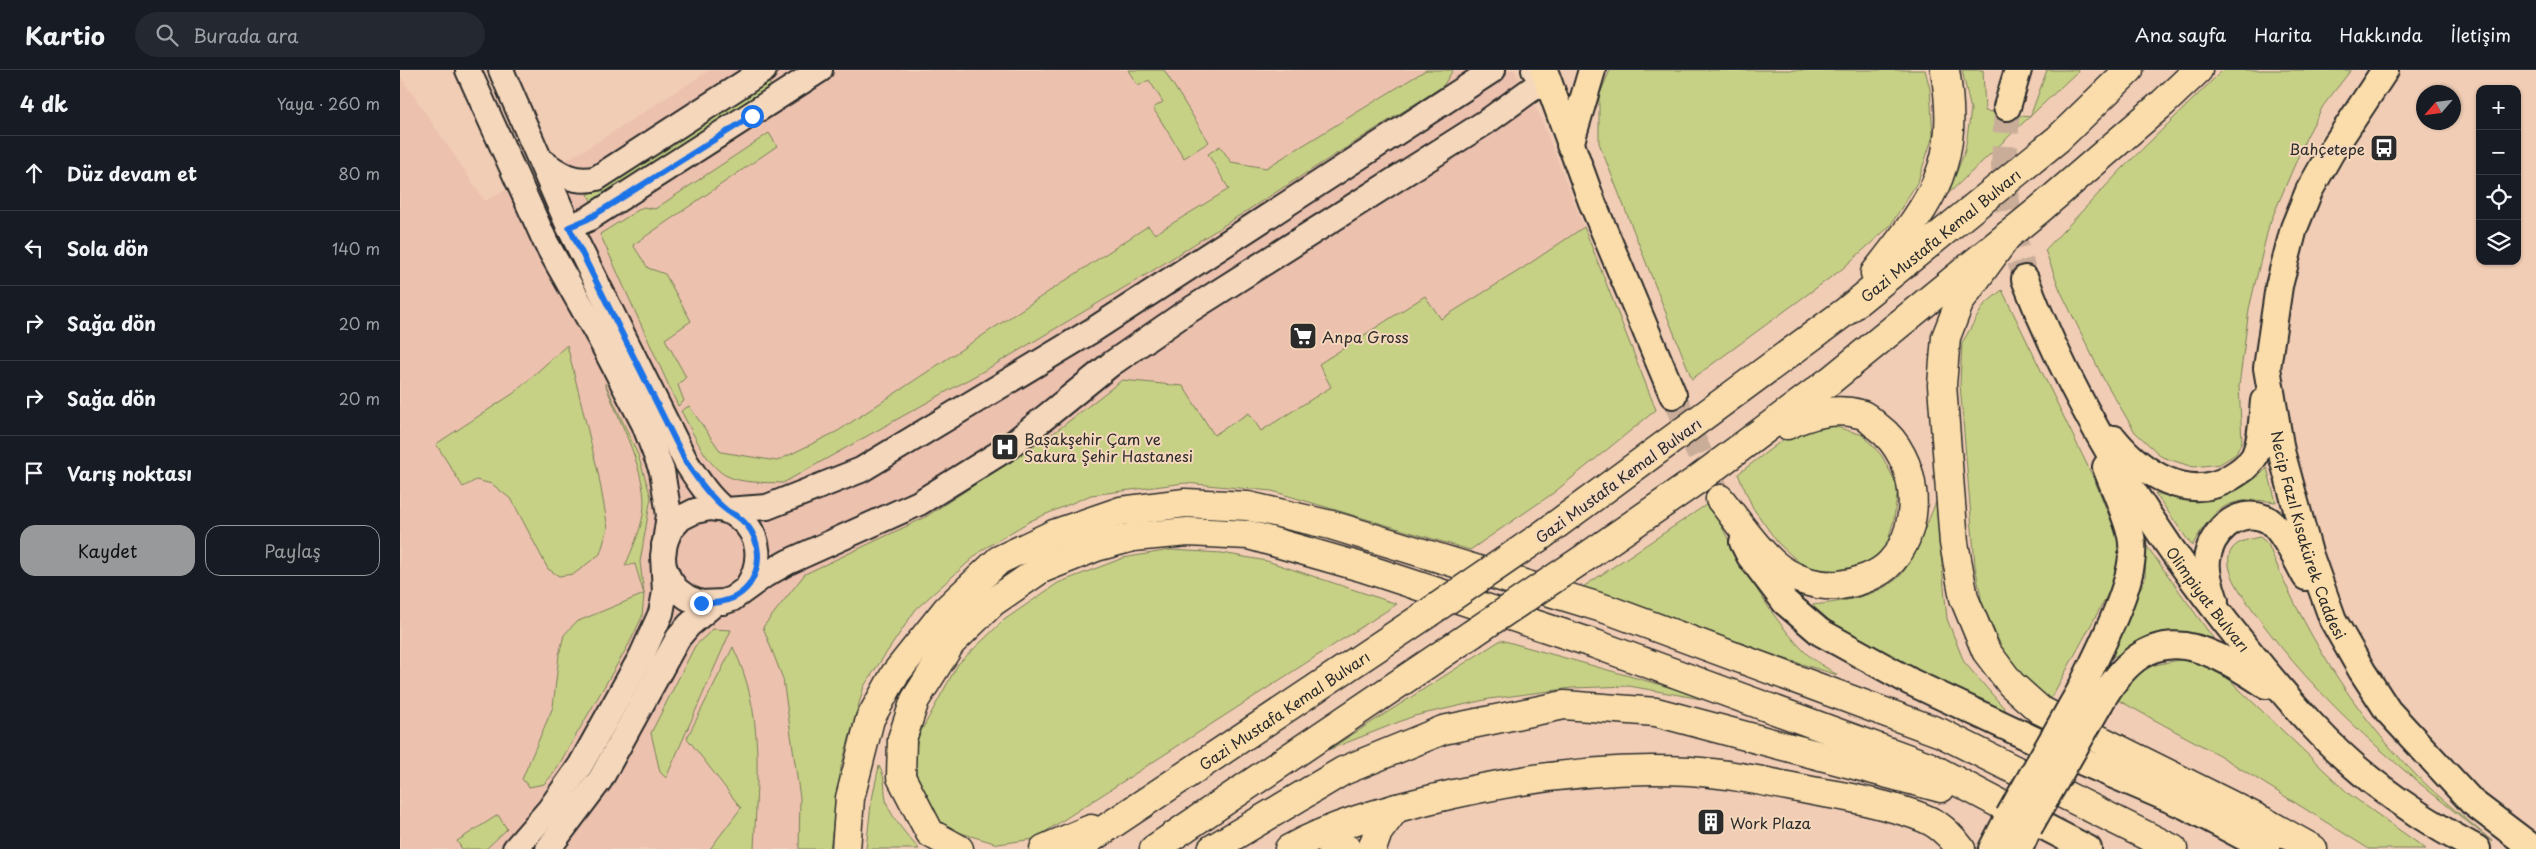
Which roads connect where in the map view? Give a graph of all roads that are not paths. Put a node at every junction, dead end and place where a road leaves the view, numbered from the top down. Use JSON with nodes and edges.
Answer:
{"nodes":[{"id":1,"x":468,"y":70,"type":"edge"},
{"id":2,"x":501,"y":70,"type":"edge"},
{"id":3,"x":764,"y":70,"type":"edge"},
{"id":4,"x":820,"y":70,"type":"edge"},
{"id":5,"x":1469,"y":70,"type":"edge"},
{"id":6,"x":1493,"y":70,"type":"edge"},
{"id":7,"x":1592,"y":70,"type":"edge"},
{"id":8,"x":1945,"y":70,"type":"edge"},
{"id":9,"x":2002,"y":70,"type":"edge"},
{"id":10,"x":2018,"y":70,"type":"edge"},
{"id":11,"x":2130,"y":70,"type":"edge"},
{"id":12,"x":2198,"y":70,"type":"edge"},
{"id":13,"x":2385,"y":70,"type":"edge"},
{"id":14,"x":1546,"y":72,"type":"edge"},
{"id":15,"x":1458,"y":92,"type":"junction"},
{"id":16,"x":1570,"y":145,"type":"junction"},
{"id":17,"x":542,"y":160,"type":"junction"},
{"id":18,"x":527,"y":198,"type":"junction"},
{"id":19,"x":569,"y":227,"type":"junction"},
{"id":20,"x":2008,"y":235,"type":"junction"},
{"id":21,"x":2025,"y":279,"type":"tunnel mouth"},
{"id":22,"x":1845,"y":312,"type":"junction"},
{"id":23,"x":2267,"y":368,"type":"junction"},
{"id":24,"x":1672,"y":395,"type":"tunnel mouth"},
{"id":25,"x":2084,"y":404,"type":"junction"},
{"id":26,"x":1696,"y":480,"type":"junction"},
{"id":27,"x":1720,"y":498,"type":"joint"},
{"id":28,"x":726,"y":510,"type":"junction"},
{"id":29,"x":664,"y":556,"type":"junction"},
{"id":30,"x":747,"y":587,"type":"junction"},
{"id":31,"x":714,"y":604,"type":"junction"},
{"id":32,"x":2220,"y":617,"type":"junction"},
{"id":33,"x":2334,"y":620,"type":"junction"},
{"id":34,"x":2090,"y":697,"type":"junction"},
{"id":35,"x":2291,"y":702,"type":"junction"},
{"id":36,"x":1396,"y":808,"type":"junction"},
{"id":37,"x":1134,"y":811,"type":"junction"},
{"id":38,"x":2015,"y":824,"type":"edge"},
{"id":39,"x":515,"y":849,"type":"edge"},
{"id":40,"x":548,"y":849,"type":"edge"},
{"id":41,"x":846,"y":849,"type":"edge"},
{"id":42,"x":959,"y":849,"type":"edge"},
{"id":43,"x":1044,"y":849,"type":"edge"},
{"id":44,"x":1076,"y":849,"type":"edge"},
{"id":45,"x":1154,"y":849,"type":"edge"},
{"id":46,"x":1212,"y":849,"type":"edge"},
{"id":47,"x":1289,"y":849,"type":"edge"},
{"id":48,"x":1332,"y":849,"type":"edge"},
{"id":49,"x":1347,"y":849,"type":"edge"},
{"id":50,"x":1372,"y":849,"type":"edge"},
{"id":51,"x":1961,"y":849,"type":"edge"},
{"id":52,"x":1992,"y":849,"type":"edge"},
{"id":53,"x":2088,"y":849,"type":"edge"},
{"id":54,"x":2173,"y":849,"type":"edge"},
{"id":55,"x":2267,"y":849,"type":"edge"},
{"id":56,"x":2313,"y":849,"type":"edge"},
{"id":57,"x":2477,"y":849,"type":"edge"},
{"id":58,"x":2534,"y":849,"type":"edge"}],
"edges":[{"from":1,"to":18,"type":"street"},
{"from":2,"to":17,"type":"street"},
{"from":3,"to":17,"type":"street"},
{"from":4,"to":19,"type":"street"},
{"from":5,"to":15,"type":"street"},
{"from":6,"to":15,"type":"street"},
{"from":7,"to":16,"type":"main road"},
{"from":8,"to":22,"type":"highway"},
{"from":9,"to":10,"type":"main road"},
{"from":11,"to":22,"type":"highway","name":"Gazi Mustafa Kemal Bulvarı"},
{"from":12,"to":20,"type":"highway"},
{"from":13,"to":23,"type":"main road","name":"Necip Fazıl Kısakürek Caddesi"},
{"from":14,"to":16,"type":"main road"},
{"from":14,"to":30,"type":"street"},
{"from":15,"to":28,"type":"street"},
{"from":16,"to":24,"type":"main road"},
{"from":17,"to":19,"type":"street"},
{"from":18,"to":19,"type":"street"},
{"from":18,"to":29,"type":"street"},
{"from":19,"to":28,"type":"street"},
{"from":20,"to":26,"type":"highway"},
{"from":20,"to":56,"type":"highway"},
{"from":21,"to":25,"type":"main road","name":"Olimpiyat Bulvarı"},
{"from":22,"to":37,"type":"highway","name":"Gazi Mustafa Kemal Bulvarı","bridge":true},
{"from":23,"to":25,"type":"main road"},
{"from":23,"to":33,"type":"main road","name":"Necip Fazıl Kısakürek Caddesi"},
{"from":25,"to":32,"type":"main road","name":"Olimpiyat Bulvarı"},
{"from":25,"to":34,"type":"main road"},
{"from":26,"to":27,"type":"highway"},
{"from":26,"to":45,"type":"highway","bridge":true},
{"from":27,"to":55,"type":"main road"},
{"from":28,"to":29,"type":"street"},
{"from":28,"to":30,"type":"street"},
{"from":29,"to":31,"type":"street"},
{"from":29,"to":39,"type":"street"},
{"from":30,"to":31,"type":"street"},
{"from":31,"to":40,"type":"street"},
{"from":32,"to":33,"type":"main road"},
{"from":32,"to":35,"type":"main road","name":"Olimpiyat Bulvarı"},
{"from":33,"to":58,"type":"main road","name":"Necip Fazıl Kısakürek Caddesi"},
{"from":34,"to":35,"type":"main road"},
{"from":34,"to":38,"type":"main road","bridge":true},
{"from":35,"to":57,"type":"main road","name":"Olimpiyat Bulvarı"},
{"from":36,"to":47,"type":"highway"},
{"from":36,"to":50,"type":"highway"},
{"from":36,"to":51,"type":"highway"},
{"from":37,"to":43,"type":"highway"},
{"from":37,"to":44,"type":"highway","name":"Gazi Mustafa Kemal Bulvarı"},
{"from":38,"to":42,"type":"highway"},
{"from":38,"to":46,"type":"highway"},
{"from":38,"to":52,"type":"main road"},
{"from":38,"to":53,"type":"main road"},
{"from":41,"to":54,"type":"highway"},
{"from":48,"to":49,"type":"highway"}]}
